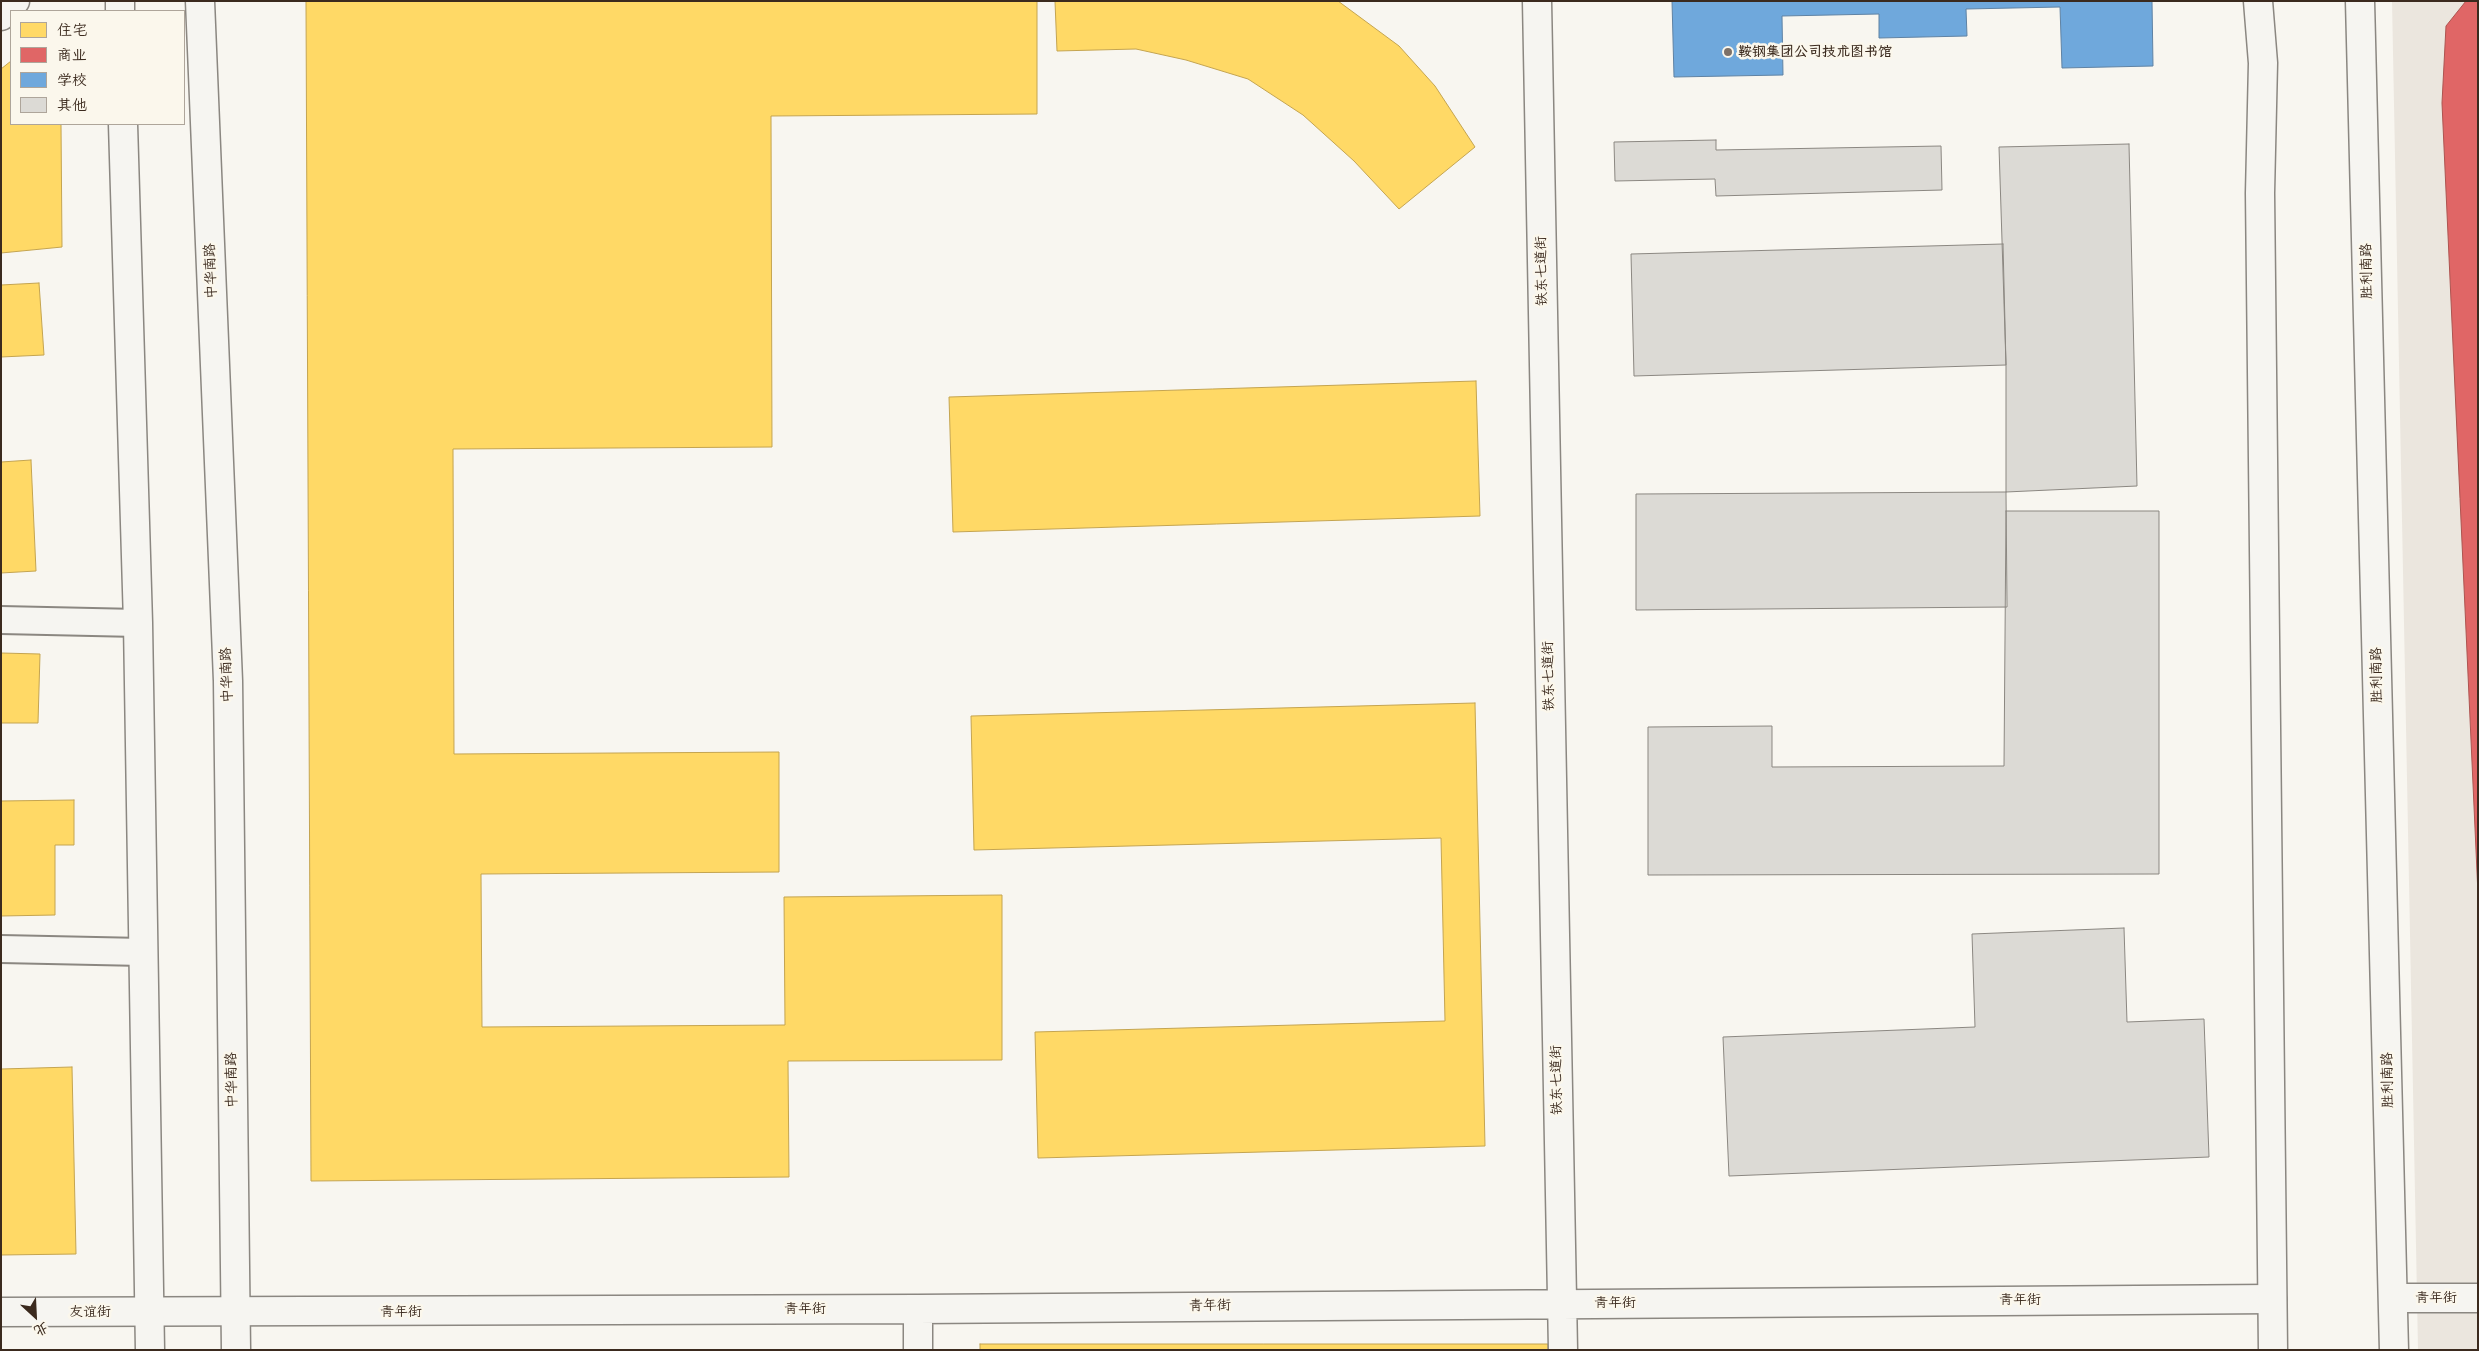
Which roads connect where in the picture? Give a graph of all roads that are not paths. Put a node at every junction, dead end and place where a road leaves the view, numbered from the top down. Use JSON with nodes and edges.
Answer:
{"nodes":[{"id":1,"x":15,"y":1,"type":"edge"},
{"id":2,"x":200,"y":1,"type":"edge"},
{"id":3,"x":1536,"y":1,"type":"edge"},
{"id":4,"x":2258,"y":1,"type":"edge"},
{"id":5,"x":2265,"y":1,"type":"edge"},
{"id":6,"x":2358,"y":7,"type":"edge"},
{"id":7,"x":1,"y":16,"type":"edge"},
{"id":8,"x":2263,"y":63,"type":"junction"},
{"id":9,"x":123,"y":125,"type":"edge"},
{"id":10,"x":1,"y":620,"type":"edge"},
{"id":11,"x":138,"y":623,"type":"junction"},
{"id":12,"x":1,"y":949,"type":"edge"},
{"id":13,"x":143,"y":952,"type":"junction"},
{"id":14,"x":2394,"y":1298,"type":"junction"},
{"id":15,"x":2478,"y":1298,"type":"edge"},
{"id":16,"x":2272,"y":1299,"type":"junction"},
{"id":17,"x":1561,"y":1303,"type":"junction"},
{"id":18,"x":918,"y":1309,"type":"junction"},
{"id":19,"x":1,"y":1312,"type":"edge"},
{"id":20,"x":235,"y":1312,"type":"junction"},
{"id":21,"x":149,"y":1313,"type":"junction"},
{"id":22,"x":150,"y":1350,"type":"edge"},
{"id":23,"x":236,"y":1350,"type":"edge"},
{"id":24,"x":918,"y":1350,"type":"edge"},
{"id":25,"x":1563,"y":1350,"type":"edge"},
{"id":26,"x":2273,"y":1350,"type":"edge"},
{"id":27,"x":2394,"y":1350,"type":"edge"}],
"edges":[{"from":1,"to":7,"type":"main road"},
{"from":2,"to":20,"type":"main road","name":"中华南路"},
{"from":3,"to":17,"type":"main road","name":"铁东七道街"},
{"from":4,"to":8,"type":"main road"},
{"from":5,"to":8,"type":"main road"},
{"from":6,"to":14,"type":"main road","name":"胜利南路"},
{"from":8,"to":16,"type":"main road"},
{"from":9,"to":11,"type":"main road"},
{"from":10,"to":11,"type":"lane"},
{"from":11,"to":13,"type":"main road"},
{"from":12,"to":13,"type":"lane"},
{"from":13,"to":21,"type":"main road"},
{"from":14,"to":15,"type":"main road","name":"青年街"},
{"from":14,"to":27,"type":"main road","name":"胜利南路"},
{"from":16,"to":17,"type":"main road","name":"青年街"},
{"from":16,"to":26,"type":"main road"},
{"from":17,"to":18,"type":"main road","name":"青年街"},
{"from":17,"to":25,"type":"main road","name":"铁东七道街"},
{"from":18,"to":20,"type":"main road","name":"青年街"},
{"from":18,"to":24,"type":"main road"},
{"from":19,"to":21,"type":"main road","name":"友谊街"},
{"from":20,"to":21,"type":"main road","name":"青年街"},
{"from":20,"to":23,"type":"main road","name":"中华南路"},
{"from":21,"to":22,"type":"main road"}]}
